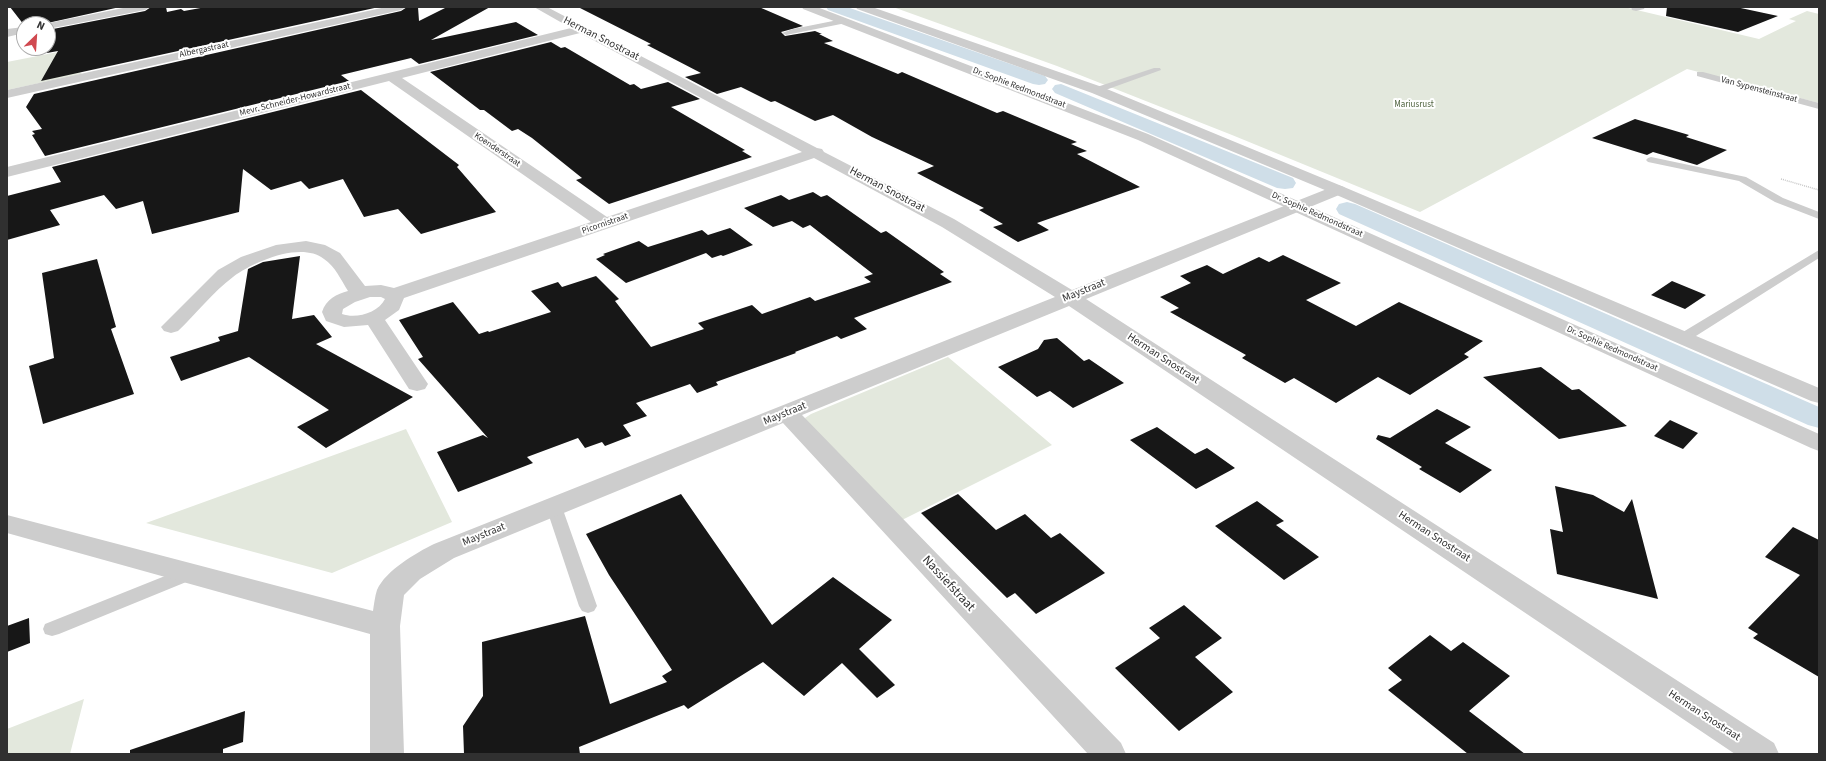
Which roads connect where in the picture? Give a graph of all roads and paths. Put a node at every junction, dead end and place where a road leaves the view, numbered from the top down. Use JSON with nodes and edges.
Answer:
{"nodes":[{"id":1,"x":145,"y":7,"type":"edge"},
{"id":2,"x":401,"y":7,"type":"edge"},
{"id":3,"x":539,"y":7,"type":"edge"},
{"id":4,"x":807,"y":7,"type":"edge"},
{"id":5,"x":861,"y":7,"type":"edge"},
{"id":6,"x":843,"y":21,"type":"junction"},
{"id":7,"x":56,"y":24,"type":"edge"},
{"id":8,"x":583,"y":29,"type":"junction"},
{"id":9,"x":786,"y":33,"type":"dead end"},
{"id":10,"x":1157,"y":70,"type":"dead end"},
{"id":11,"x":1700,"y":74,"type":"dead end"},
{"id":12,"x":390,"y":76,"type":"junction"},
{"id":13,"x":1068,"y":79,"type":"junction"},
{"id":14,"x":1097,"y":90,"type":"junction"},
{"id":15,"x":1028,"y":92,"type":"junction"},
{"id":16,"x":7,"y":94,"type":"edge"},
{"id":17,"x":1819,"y":106,"type":"edge"},
{"id":18,"x":817,"y":152,"type":"junction"},
{"id":19,"x":1651,"y":160,"type":"dead end"},
{"id":20,"x":7,"y":172,"type":"edge"},
{"id":21,"x":1338,"y":190,"type":"junction"},
{"id":22,"x":1298,"y":207,"type":"junction"},
{"id":23,"x":1819,"y":216,"type":"edge"},
{"id":24,"x":605,"y":224,"type":"junction"},
{"id":25,"x":1819,"y":253,"type":"edge"},
{"id":26,"x":360,"y":293,"type":"junction"},
{"id":27,"x":393,"y":295,"type":"junction"},
{"id":28,"x":1069,"y":297,"type":"junction"},
{"id":29,"x":373,"y":318,"type":"junction"},
{"id":30,"x":171,"y":327,"type":"dead end"},
{"id":31,"x":1683,"y":338,"type":"junction"},
{"id":32,"x":417,"y":384,"type":"dead end"},
{"id":33,"x":1819,"y":396,"type":"edge"},
{"id":34,"x":787,"y":413,"type":"junction"},
{"id":35,"x":1819,"y":443,"type":"edge"},
{"id":36,"x":554,"y":507,"type":"junction"},
{"id":37,"x":7,"y":524,"type":"edge"},
{"id":38,"x":190,"y":573,"type":"junction"},
{"id":39,"x":588,"y":606,"type":"dead end"},
{"id":40,"x":385,"y":626,"type":"junction"},
{"id":41,"x":52,"y":630,"type":"dead end"},
{"id":42,"x":387,"y":754,"type":"edge"},
{"id":43,"x":1110,"y":754,"type":"edge"},
{"id":44,"x":1762,"y":754,"type":"edge"}],
"edges":[{"from":1,"to":7,"type":"street"},
{"from":2,"to":16,"type":"street","name":"Albergastraat"},
{"from":3,"to":8,"type":"street","name":"Herman Snostraat"},
{"from":4,"to":6,"type":"street","name":"Dr. Sophie Redmondstraat"},
{"from":5,"to":13,"type":"street"},
{"from":6,"to":9,"type":"lane"},
{"from":6,"to":15,"type":"street","name":"Dr. Sophie Redmondstraat"},
{"from":8,"to":12,"type":"street","name":"Mevr. Schneider-Howardstraat"},
{"from":8,"to":18,"type":"street","name":"Herman Snostraat"},
{"from":10,"to":14,"type":"lane"},
{"from":11,"to":17,"type":"lane","name":"Van Sypensteinstraat"},
{"from":12,"to":20,"type":"street","name":"Mevr. Schneider-Howardstraat"},
{"from":12,"to":24,"type":"street","name":"Koenderstraat"},
{"from":13,"to":14,"type":"street"},
{"from":13,"to":15,"type":"street"},
{"from":14,"to":21,"type":"street"},
{"from":15,"to":22,"type":"street","name":"Dr. Sophie Redmondstraat"},
{"from":18,"to":24,"type":"street","name":"Picornistraat"},
{"from":18,"to":28,"type":"street","name":"Herman Snostraat"},
{"from":19,"to":23,"type":"lane"},
{"from":21,"to":22,"type":"street","name":"Maystraat"},
{"from":21,"to":31,"type":"street"},
{"from":22,"to":28,"type":"street","name":"Maystraat"},
{"from":22,"to":35,"type":"street","name":"Dr. Sophie Redmondstraat"},
{"from":24,"to":27,"type":"street","name":"Picornistraat"},
{"from":25,"to":31,"type":"lane"},
{"from":26,"to":27,"type":"street"},
{"from":26,"to":29,"type":"street"},
{"from":26,"to":30,"type":"street"},
{"from":27,"to":29,"type":"street"},
{"from":28,"to":34,"type":"street","name":"Maystraat"},
{"from":28,"to":44,"type":"street","name":"Herman Snostraat"},
{"from":29,"to":32,"type":"street"},
{"from":31,"to":33,"type":"street"},
{"from":34,"to":36,"type":"street","name":"Maystraat"},
{"from":34,"to":43,"type":"street","name":"Nassiefstraat"},
{"from":36,"to":39,"type":"lane"},
{"from":36,"to":40,"type":"street","name":"Maystraat"},
{"from":37,"to":38,"type":"street"},
{"from":38,"to":40,"type":"street"},
{"from":38,"to":41,"type":"lane"},
{"from":40,"to":42,"type":"street","name":"Maystraat"}]}
